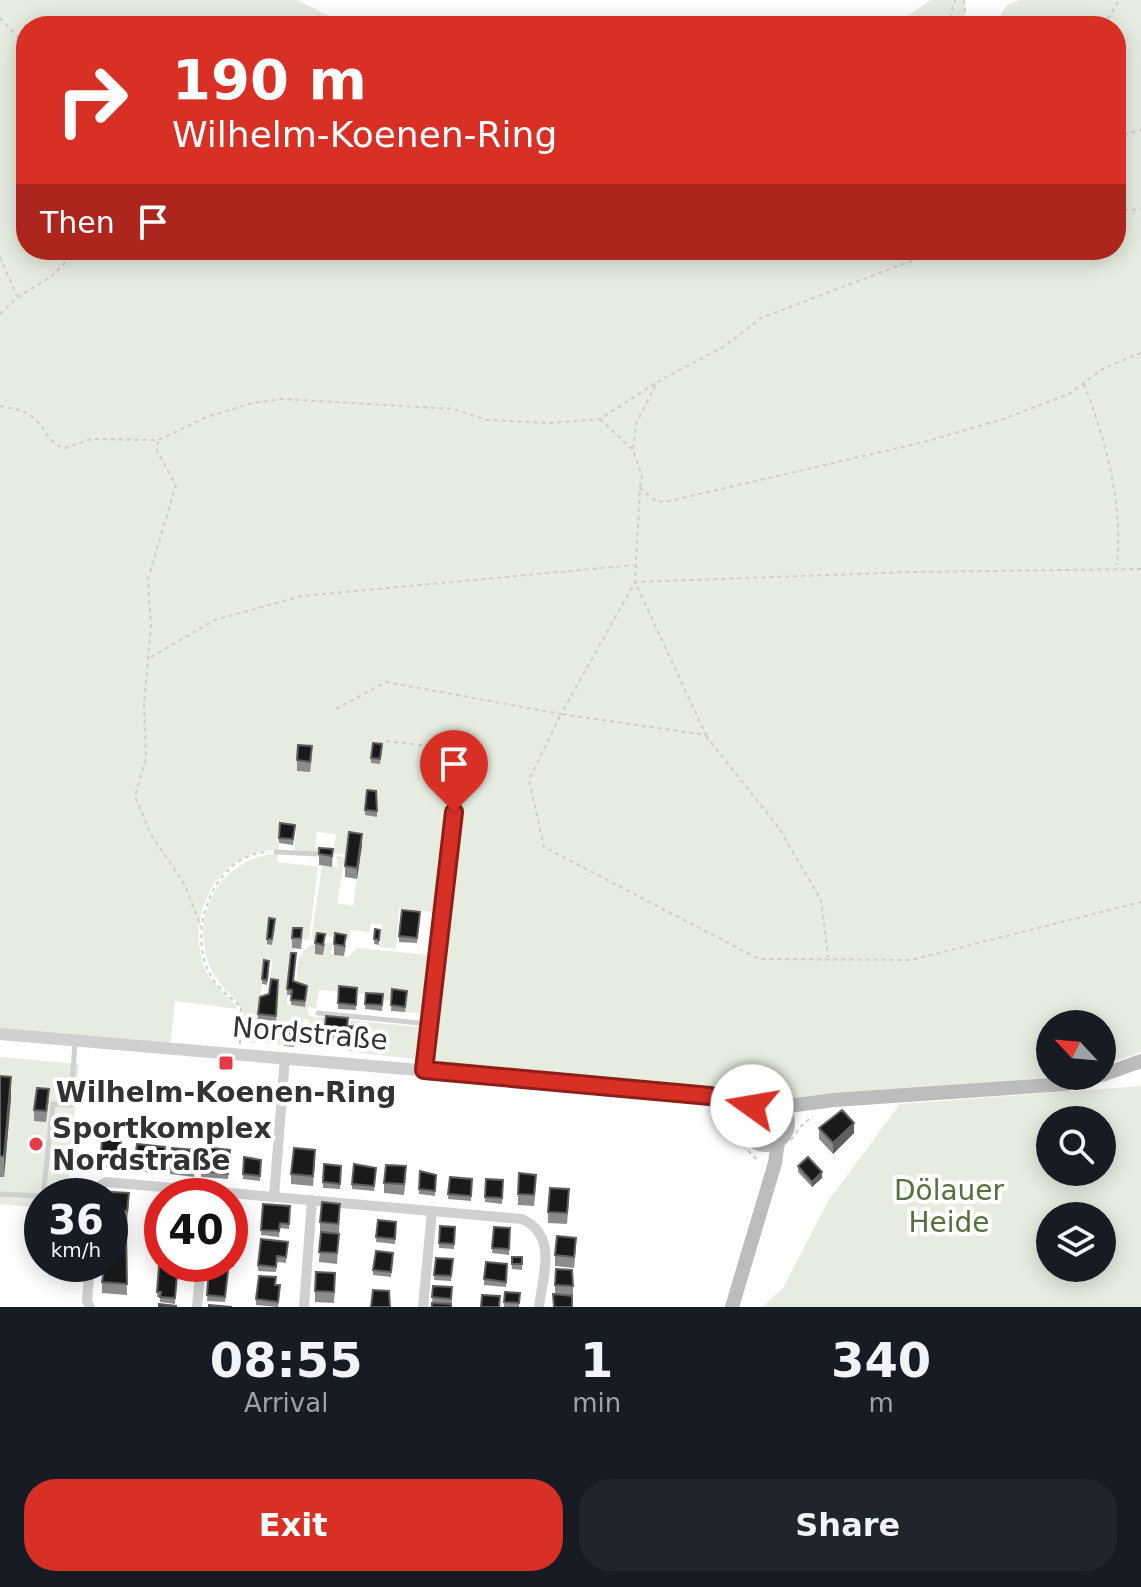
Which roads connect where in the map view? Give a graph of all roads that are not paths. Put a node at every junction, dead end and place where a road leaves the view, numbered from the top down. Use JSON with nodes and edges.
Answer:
{"nodes":[{"id":1,"x":457,"y":783,"type":"road end"},
{"id":2,"x":276,"y":852,"type":"road end"},
{"id":3,"x":319,"y":854,"type":"edge"},
{"id":4,"x":318,"y":1013,"type":"dead end"},
{"id":5,"x":430,"y":1024,"type":"junction"},
{"id":6,"x":0,"y":1034,"type":"edge"},
{"id":7,"x":76,"y":1040,"type":"junction"},
{"id":8,"x":285,"y":1058,"type":"junction"},
{"id":9,"x":1141,"y":1061,"type":"edge"},
{"id":10,"x":424,"y":1070,"type":"junction"},
{"id":11,"x":1116,"y":1070,"type":"edge"},
{"id":12,"x":1036,"y":1086,"type":"edge"},
{"id":13,"x":710,"y":1096,"type":"junction"},
{"id":14,"x":813,"y":1104,"type":"junction"},
{"id":15,"x":752,"y":1106,"type":"junction"},
{"id":16,"x":781,"y":1107,"type":"junction"},
{"id":17,"x":744,"y":1120,"type":"junction"},
{"id":18,"x":787,"y":1123,"type":"junction"},
{"id":19,"x":778,"y":1141,"type":"junction"},
{"id":20,"x":762,"y":1145,"type":"junction"},
{"id":21,"x":45,"y":1178,"type":"edge"},
{"id":22,"x":0,"y":1194,"type":"edge"},
{"id":23,"x":766,"y":1194,"type":"junction"},
{"id":24,"x":24,"y":1195,"type":"edge"},
{"id":25,"x":248,"y":1195,"type":"edge"},
{"id":26,"x":274,"y":1197,"type":"junction"},
{"id":27,"x":312,"y":1200,"type":"junction"},
{"id":28,"x":432,"y":1211,"type":"junction"},
{"id":29,"x":89,"y":1282,"type":"edge"},
{"id":30,"x":199,"y":1282,"type":"edge"},
{"id":31,"x":90,"y":1307,"type":"edge"},
{"id":32,"x":197,"y":1307,"type":"edge"},
{"id":33,"x":304,"y":1307,"type":"edge"},
{"id":34,"x":423,"y":1307,"type":"edge"},
{"id":35,"x":539,"y":1307,"type":"edge"},
{"id":36,"x":732,"y":1307,"type":"edge"}],
"edges":[{"from":1,"to":5,"type":"lane"},
{"from":2,"to":3,"type":"lane"},
{"from":4,"to":5,"type":"lane"},
{"from":5,"to":10,"type":"lane"},
{"from":6,"to":7,"type":"street","name":"Nordstraße"},
{"from":7,"to":8,"type":"street","name":"Nordstraße"},
{"from":7,"to":21,"type":"lane"},
{"from":8,"to":10,"type":"street","name":"Nordstraße"},
{"from":8,"to":26,"type":"street"},
{"from":9,"to":11,"type":"main road","name":"Nordstraße"},
{"from":10,"to":13,"type":"street","name":"Nordstraße"},
{"from":12,"to":14,"type":"main road","name":"Nordstraße"},
{"from":13,"to":15,"type":"street","name":"Nordstraße"},
{"from":13,"to":17,"type":"street"},
{"from":14,"to":16,"type":"main road","name":"Nordstraße"},
{"from":14,"to":18,"type":"main road","name":"Nordstraße"},
{"from":15,"to":16,"type":"main road","name":"Nordstraße"},
{"from":15,"to":17,"type":"main road"},
{"from":16,"to":18,"type":"main road"},
{"from":17,"to":20,"type":"main road"},
{"from":18,"to":19,"type":"main road","name":"Nordstraße"},
{"from":19,"to":20,"type":"main road"},
{"from":19,"to":23,"type":"main road","name":"Nordstraße"},
{"from":20,"to":23,"type":"main road"},
{"from":22,"to":24,"type":"lane"},
{"from":23,"to":36,"type":"main road","name":"Nordstraße"},
{"from":25,"to":26,"type":"street"},
{"from":26,"to":27,"type":"street"},
{"from":27,"to":28,"type":"street"},
{"from":27,"to":33,"type":"street"},
{"from":28,"to":34,"type":"street"},
{"from":28,"to":35,"type":"street"},
{"from":29,"to":31,"type":"street"},
{"from":30,"to":32,"type":"street"}]}
